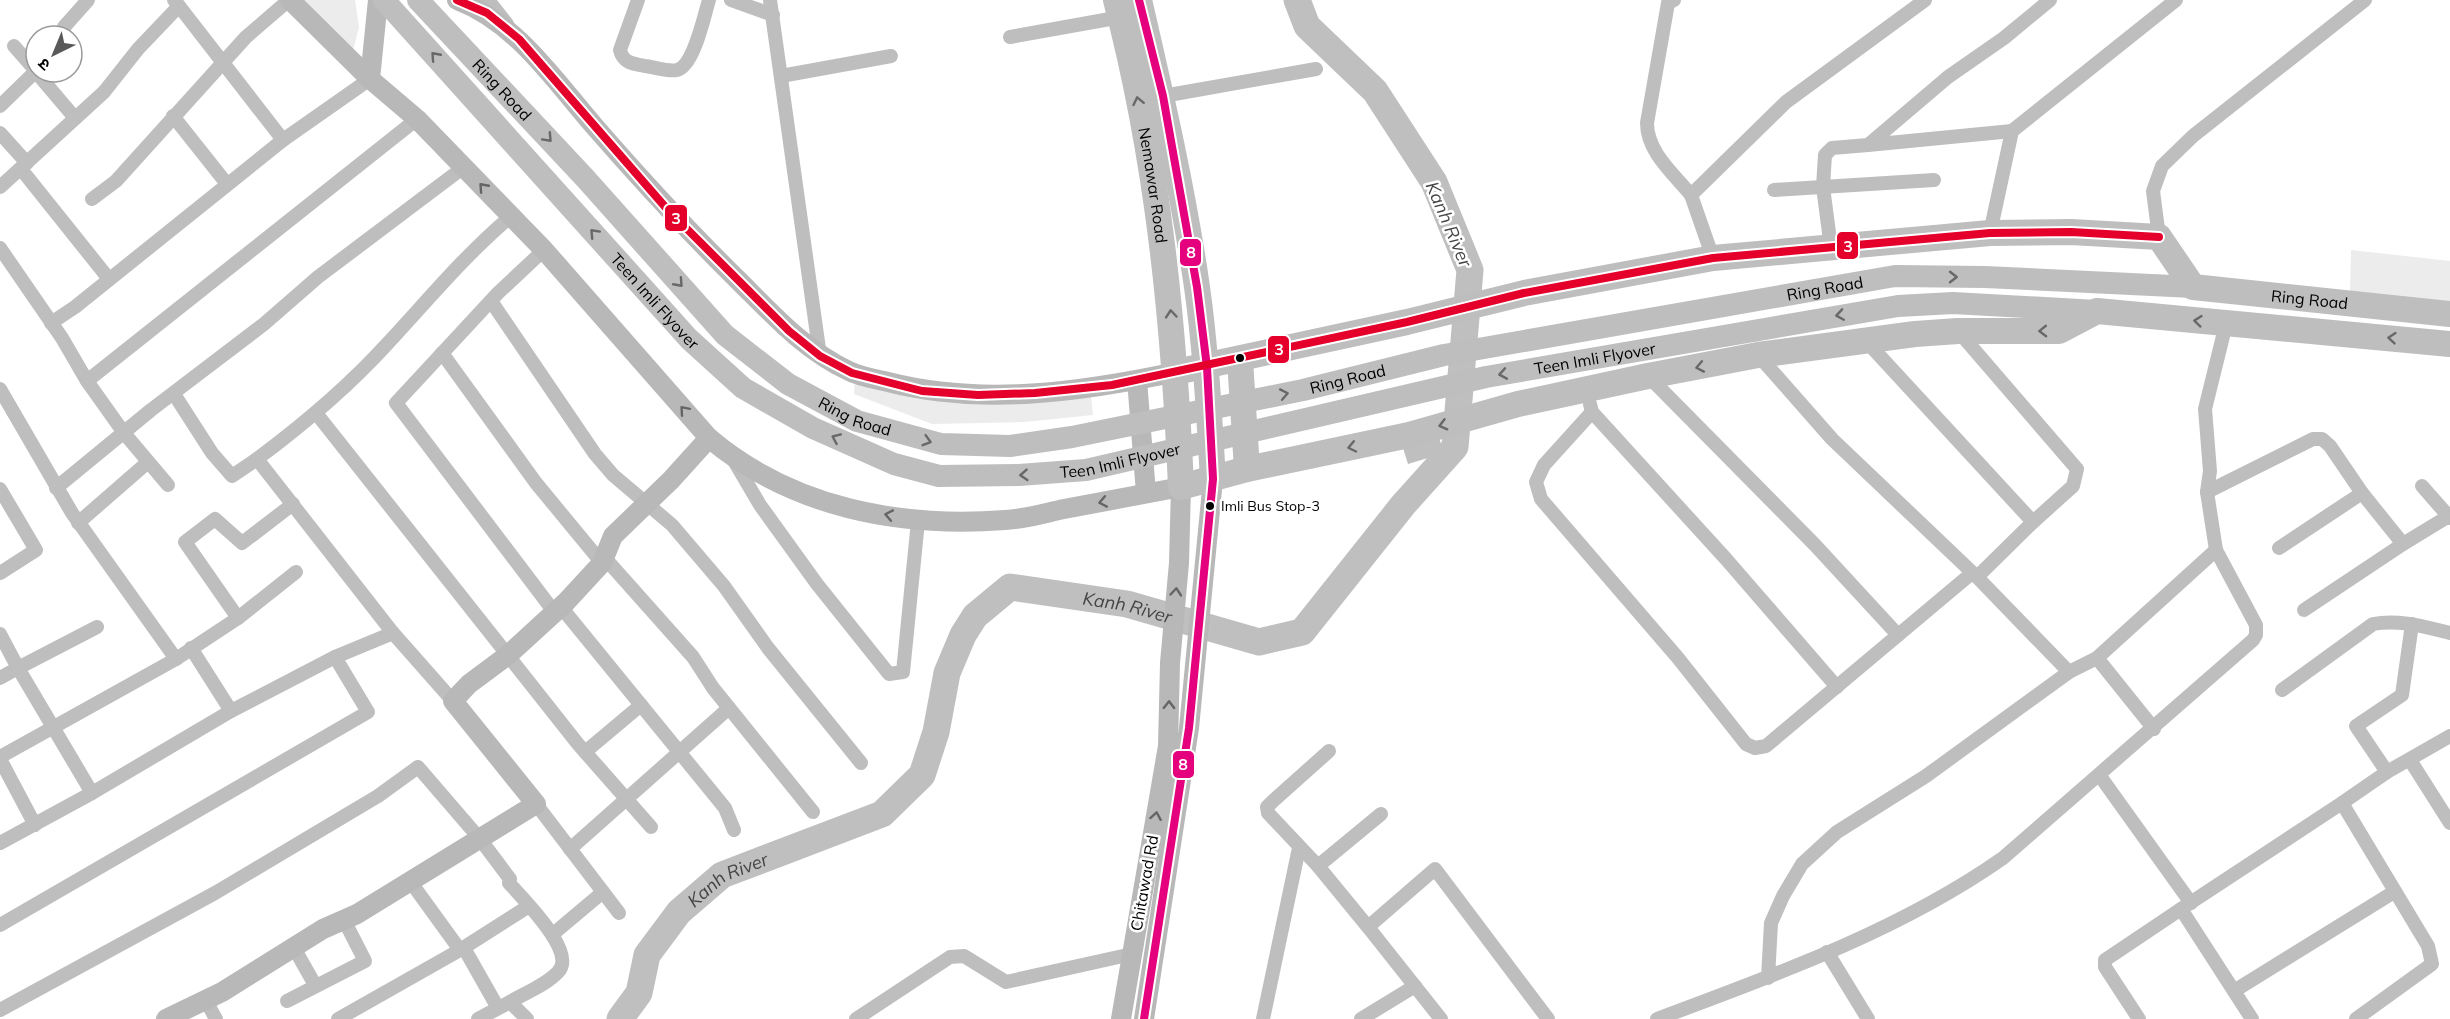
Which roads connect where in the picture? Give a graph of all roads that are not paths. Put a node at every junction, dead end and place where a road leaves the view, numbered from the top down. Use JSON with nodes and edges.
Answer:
{"nodes":[{"id":1,"x":88,"y":0,"type":"edge"},
{"id":2,"x":290,"y":0,"type":"edge"},
{"id":3,"x":378,"y":0,"type":"edge"},
{"id":4,"x":384,"y":0,"type":"edge"},
{"id":5,"x":418,"y":0,"type":"edge"},
{"id":6,"x":457,"y":0,"type":"edge"},
{"id":7,"x":488,"y":0,"type":"edge"},
{"id":8,"x":638,"y":0,"type":"edge"},
{"id":9,"x":709,"y":0,"type":"edge"},
{"id":10,"x":731,"y":0,"type":"edge"},
{"id":11,"x":770,"y":0,"type":"edge"},
{"id":12,"x":1925,"y":0,"type":"edge"},
{"id":13,"x":2050,"y":0,"type":"edge"},
{"id":14,"x":2176,"y":0,"type":"edge"},
{"id":15,"x":2365,"y":0,"type":"edge"},
{"id":16,"x":1670,"y":1,"type":"edge"},
{"id":17,"x":176,"y":3,"type":"edge"},
{"id":18,"x":1125,"y":6,"type":"edge"},
{"id":19,"x":773,"y":15,"type":"junction"},
{"id":20,"x":67,"y":24,"type":"edge"},
{"id":21,"x":1010,"y":37,"type":"dead end"},
{"id":22,"x":519,"y":39,"type":"junction"},
{"id":23,"x":1138,"y":43,"type":"junction"},
{"id":24,"x":14,"y":46,"type":"dead end"},
{"id":25,"x":891,"y":56,"type":"dead end"},
{"id":26,"x":24,"y":57,"type":"edge"},
{"id":27,"x":224,"y":62,"type":"junction"},
{"id":28,"x":1316,"y":69,"type":"dead end"},
{"id":29,"x":781,"y":76,"type":"junction"},
{"id":30,"x":370,"y":79,"type":"junction"},
{"id":31,"x":24,"y":83,"type":"edge"},
{"id":32,"x":47,"y":84,"type":"edge"},
{"id":33,"x":1163,"y":96,"type":"junction"},
{"id":34,"x":474,"y":99,"type":"joint"},
{"id":35,"x":0,"y":106,"type":"edge"},
{"id":36,"x":173,"y":116,"type":"junction"},
{"id":37,"x":75,"y":118,"type":"junction"},
{"id":38,"x":417,"y":119,"type":"junction"},
{"id":39,"x":2012,"y":131,"type":"junction"},
{"id":40,"x":0,"y":133,"type":"edge"},
{"id":41,"x":283,"y":140,"type":"junction"},
{"id":42,"x":1868,"y":145,"type":"junction"},
{"id":43,"x":1163,"y":164,"type":"junction"},
{"id":44,"x":24,"y":166,"type":"junction"},
{"id":45,"x":464,"y":167,"type":"junction"},
{"id":46,"x":1935,"y":180,"type":"dead end"},
{"id":47,"x":227,"y":184,"type":"junction"},
{"id":48,"x":0,"y":187,"type":"edge"},
{"id":49,"x":1823,"y":188,"type":"junction"},
{"id":50,"x":1774,"y":190,"type":"dead end"},
{"id":51,"x":1691,"y":195,"type":"junction"},
{"id":52,"x":92,"y":199,"type":"dead end"},
{"id":53,"x":510,"y":217,"type":"junction"},
{"id":54,"x":1990,"y":233,"type":"junction"},
{"id":55,"x":2159,"y":237,"type":"junction"},
{"id":56,"x":0,"y":248,"type":"edge"},
{"id":57,"x":1831,"y":248,"type":"junction"},
{"id":58,"x":544,"y":250,"type":"junction"},
{"id":59,"x":1713,"y":258,"type":"junction"},
{"id":60,"x":109,"y":279,"type":"junction"},
{"id":61,"x":2193,"y":287,"type":"junction"},
{"id":62,"x":491,"y":301,"type":"junction"},
{"id":63,"x":1898,"y":306,"type":"joint"},
{"id":64,"x":2097,"y":311,"type":"junction"},
{"id":65,"x":2450,"y":314,"type":"edge"},
{"id":66,"x":51,"y":323,"type":"junction"},
{"id":67,"x":2226,"y":324,"type":"junction"},
{"id":68,"x":1958,"y":331,"type":"junction"},
{"id":69,"x":1866,"y":341,"type":"junction"},
{"id":70,"x":2450,"y":344,"type":"edge"},
{"id":71,"x":442,"y":353,"type":"junction"},
{"id":72,"x":820,"y":356,"type":"junction"},
{"id":73,"x":1758,"y":356,"type":"junction"},
{"id":74,"x":1240,"y":360,"type":"junction"},
{"id":75,"x":1207,"y":366,"type":"junction"},
{"id":76,"x":1176,"y":372,"type":"junction"},
{"id":77,"x":1648,"y":376,"type":"junction"},
{"id":78,"x":1137,"y":380,"type":"junction"},
{"id":79,"x":87,"y":381,"type":"junction"},
{"id":80,"x":0,"y":389,"type":"edge"},
{"id":81,"x":174,"y":394,"type":"junction"},
{"id":82,"x":1590,"y":401,"type":"junction"},
{"id":83,"x":316,"y":413,"type":"junction"},
{"id":84,"x":124,"y":433,"type":"junction"},
{"id":85,"x":709,"y":438,"type":"junction"},
{"id":86,"x":732,"y":458,"type":"junction"},
{"id":87,"x":257,"y":459,"type":"junction"},
{"id":88,"x":148,"y":462,"type":"junction"},
{"id":89,"x":1247,"y":470,"type":"junction"},
{"id":90,"x":1213,"y":479,"type":"junction"},
{"id":91,"x":168,"y":485,"type":"dead end"},
{"id":92,"x":2422,"y":486,"type":"dead end"},
{"id":93,"x":1181,"y":487,"type":"junction"},
{"id":94,"x":56,"y":488,"type":"junction"},
{"id":95,"x":0,"y":489,"type":"edge"},
{"id":96,"x":2207,"y":492,"type":"junction"},
{"id":97,"x":1146,"y":493,"type":"junction"},
{"id":98,"x":2362,"y":493,"type":"junction"},
{"id":99,"x":645,"y":503,"type":"junction"},
{"id":100,"x":293,"y":504,"type":"junction"},
{"id":101,"x":2449,"y":517,"type":"edge"},
{"id":102,"x":918,"y":521,"type":"junction"},
{"id":103,"x":2033,"y":522,"type":"junction"},
{"id":104,"x":78,"y":523,"type":"junction"},
{"id":105,"x":2403,"y":544,"type":"junction"},
{"id":106,"x":2279,"y":548,"type":"dead end"},
{"id":107,"x":2217,"y":550,"type":"junction"},
{"id":108,"x":603,"y":560,"type":"junction"},
{"id":109,"x":0,"y":573,"type":"edge"},
{"id":110,"x":296,"y":573,"type":"dead end"},
{"id":111,"x":1974,"y":575,"type":"junction"},
{"id":112,"x":558,"y":610,"type":"junction"},
{"id":113,"x":2304,"y":610,"type":"dead end"},
{"id":114,"x":238,"y":618,"type":"junction"},
{"id":115,"x":2412,"y":624,"type":"junction"},
{"id":116,"x":97,"y":627,"type":"dead end"},
{"id":117,"x":393,"y":633,"type":"junction"},
{"id":118,"x":2450,"y":633,"type":"edge"},
{"id":119,"x":0,"y":634,"type":"edge"},
{"id":120,"x":1898,"y":635,"type":"junction"},
{"id":121,"x":191,"y":648,"type":"junction"},
{"id":122,"x":508,"y":655,"type":"junction"},
{"id":123,"x":335,"y":657,"type":"junction"},
{"id":124,"x":2097,"y":658,"type":"junction"},
{"id":125,"x":176,"y":659,"type":"junction"},
{"id":126,"x":18,"y":668,"type":"junction"},
{"id":127,"x":2069,"y":672,"type":"junction"},
{"id":128,"x":0,"y":678,"type":"edge"},
{"id":129,"x":1837,"y":687,"type":"junction"},
{"id":130,"x":2282,"y":690,"type":"dead end"},
{"id":131,"x":453,"y":701,"type":"junction"},
{"id":132,"x":641,"y":705,"type":"junction"},
{"id":133,"x":729,"y":708,"type":"junction"},
{"id":134,"x":231,"y":711,"type":"junction"},
{"id":135,"x":52,"y":729,"type":"junction"},
{"id":136,"x":2154,"y":729,"type":"junction"},
{"id":137,"x":2450,"y":736,"type":"edge"},
{"id":138,"x":1329,"y":751,"type":"dead end"},
{"id":139,"x":585,"y":752,"type":"junction"},
{"id":140,"x":680,"y":754,"type":"junction"},
{"id":141,"x":0,"y":758,"type":"edge"},
{"id":142,"x":2410,"y":760,"type":"junction"},
{"id":143,"x":861,"y":763,"type":"dead end"},
{"id":144,"x":2387,"y":772,"type":"junction"},
{"id":145,"x":2100,"y":776,"type":"junction"},
{"id":146,"x":92,"y":793,"type":"junction"},
{"id":147,"x":627,"y":800,"type":"junction"},
{"id":148,"x":536,"y":804,"type":"junction"},
{"id":149,"x":2342,"y":804,"type":"junction"},
{"id":150,"x":813,"y":812,"type":"dead end"},
{"id":151,"x":1382,"y":814,"type":"dead end"},
{"id":152,"x":2450,"y":823,"type":"edge"},
{"id":153,"x":35,"y":825,"type":"junction"},
{"id":154,"x":651,"y":827,"type":"dead end"},
{"id":155,"x":734,"y":830,"type":"dead end"},
{"id":156,"x":480,"y":839,"type":"junction"},
{"id":157,"x":0,"y":843,"type":"edge"},
{"id":158,"x":1299,"y":848,"type":"junction"},
{"id":159,"x":570,"y":849,"type":"junction"},
{"id":160,"x":1318,"y":867,"type":"junction"},
{"id":161,"x":410,"y":881,"type":"junction"},
{"id":162,"x":603,"y":892,"type":"junction"},
{"id":163,"x":2394,"y":892,"type":"junction"},
{"id":164,"x":529,"y":906,"type":"junction"},
{"id":165,"x":2186,"y":906,"type":"junction"},
{"id":166,"x":619,"y":913,"type":"dead end"},
{"id":167,"x":344,"y":920,"type":"junction"},
{"id":168,"x":0,"y":924,"type":"edge"},
{"id":169,"x":1368,"y":927,"type":"junction"},
{"id":170,"x":553,"y":934,"type":"junction"},
{"id":171,"x":293,"y":946,"type":"junction"},
{"id":172,"x":462,"y":949,"type":"junction"},
{"id":173,"x":1827,"y":952,"type":"junction"},
{"id":174,"x":1132,"y":954,"type":"junction"},
{"id":175,"x":1768,"y":978,"type":"junction"},
{"id":176,"x":315,"y":985,"type":"junction"},
{"id":177,"x":1415,"y":986,"type":"junction"},
{"id":178,"x":2234,"y":991,"type":"junction"},
{"id":179,"x":205,"y":999,"type":"junction"},
{"id":180,"x":287,"y":1001,"type":"dead end"},
{"id":181,"x":504,"y":1005,"type":"junction"},
{"id":182,"x":0,"y":1010,"type":"edge"},
{"id":183,"x":166,"y":1019,"type":"edge"},
{"id":184,"x":216,"y":1019,"type":"edge"},
{"id":185,"x":338,"y":1019,"type":"edge"},
{"id":186,"x":478,"y":1019,"type":"edge"},
{"id":187,"x":527,"y":1019,"type":"edge"},
{"id":188,"x":856,"y":1019,"type":"edge"},
{"id":189,"x":1121,"y":1019,"type":"edge"},
{"id":190,"x":1144,"y":1019,"type":"edge"},
{"id":191,"x":1263,"y":1019,"type":"edge"},
{"id":192,"x":1361,"y":1019,"type":"edge"},
{"id":193,"x":1441,"y":1019,"type":"edge"},
{"id":194,"x":1548,"y":1019,"type":"edge"},
{"id":195,"x":1657,"y":1019,"type":"edge"},
{"id":196,"x":1869,"y":1019,"type":"edge"},
{"id":197,"x":2139,"y":1019,"type":"edge"},
{"id":198,"x":2252,"y":1019,"type":"edge"},
{"id":199,"x":2356,"y":1019,"type":"edge"}],
"edges":[{"from":1,"to":20,"type":"street"},
{"from":2,"to":27,"type":"street"},
{"from":2,"to":30,"type":"street"},
{"from":3,"to":30,"type":"street"},
{"from":34,"to":4,"type":"main road","name":"Ring Road","one_way":true},
{"from":5,"to":61,"type":"main road","name":"Ring Road","one_way":true},
{"from":6,"to":22,"type":"street"},
{"from":7,"to":22,"type":"street"},
{"from":8,"to":9,"type":"street"},
{"from":10,"to":19,"type":"street"},
{"from":11,"to":19,"type":"street"},
{"from":12,"to":51,"type":"street"},
{"from":13,"to":42,"type":"street"},
{"from":14,"to":39,"type":"street"},
{"from":15,"to":55,"type":"street"},
{"from":16,"to":51,"type":"street"},
{"from":17,"to":27,"type":"street"},
{"from":17,"to":37,"type":"street"},
{"from":18,"to":21,"type":"street"},
{"from":18,"to":23,"type":"highway","name":"Nemawar Road"},
{"from":19,"to":29,"type":"street"},
{"from":22,"to":72,"type":"street"},
{"from":23,"to":33,"type":"highway","name":"Nemawar Road"},
{"from":43,"to":23,"type":"highway","name":"Nemawar Road","one_way":true},
{"from":24,"to":26,"type":"street"},
{"from":25,"to":29,"type":"street"},
{"from":27,"to":36,"type":"street"},
{"from":27,"to":41,"type":"street"},
{"from":28,"to":33,"type":"street"},
{"from":29,"to":72,"type":"street"},
{"from":30,"to":38,"type":"street"},
{"from":30,"to":41,"type":"street"},
{"from":31,"to":35,"type":"street"},
{"from":32,"to":37,"type":"street"},
{"from":33,"to":43,"type":"highway","name":"Nemawar Road"},
{"from":63,"to":34,"type":"main road","name":"Teen Imli Flyover","one_way":true},
{"from":36,"to":47,"type":"street"},
{"from":36,"to":52,"type":"street"},
{"from":37,"to":44,"type":"street"},
{"from":38,"to":45,"type":"street"},
{"from":38,"to":79,"type":"street"},
{"from":39,"to":42,"type":"street"},
{"from":39,"to":54,"type":"street"},
{"from":40,"to":44,"type":"street"},
{"from":41,"to":47,"type":"street"},
{"from":42,"to":49,"type":"street"},
{"from":43,"to":75,"type":"highway","name":"Nemawar Road"},
{"from":76,"to":43,"type":"highway","name":"Nemawar Road","one_way":true},
{"from":44,"to":48,"type":"street"},
{"from":44,"to":60,"type":"street"},
{"from":53,"to":45,"type":"street","one_way":true},
{"from":45,"to":81,"type":"street"},
{"from":46,"to":49,"type":"street"},
{"from":47,"to":60,"type":"street"},
{"from":49,"to":50,"type":"street"},
{"from":49,"to":57,"type":"street"},
{"from":51,"to":59,"type":"street"},
{"from":53,"to":58,"type":"street"},
{"from":53,"to":83,"type":"street"},
{"from":54,"to":55,"type":"highway"},
{"from":54,"to":57,"type":"highway"},
{"from":55,"to":61,"type":"highway"},
{"from":56,"to":66,"type":"street"},
{"from":57,"to":59,"type":"highway"},
{"from":58,"to":62,"type":"street"},
{"from":85,"to":58,"type":"street","one_way":true},
{"from":59,"to":74,"type":"highway"},
{"from":60,"to":66,"type":"street"},
{"from":61,"to":65,"type":"highway","name":"Ring Road"},
{"from":62,"to":71,"type":"street"},
{"from":62,"to":99,"type":"street"},
{"from":63,"to":64,"type":"main road","name":"Ring Road"},
{"from":67,"to":64,"type":"highway","name":"Ring Road","one_way":true},
{"from":64,"to":68,"type":"highway","one_way":true},
{"from":66,"to":79,"type":"street"},
{"from":70,"to":67,"type":"highway","name":"Ring Road","one_way":true},
{"from":67,"to":96,"type":"street"},
{"from":68,"to":69,"type":"highway"},
{"from":68,"to":103,"type":"street"},
{"from":69,"to":73,"type":"highway"},
{"from":69,"to":103,"type":"street"},
{"from":71,"to":108,"type":"street"},
{"from":71,"to":112,"type":"street"},
{"from":72,"to":78,"type":"street"},
{"from":73,"to":77,"type":"highway","one_way":true},
{"from":73,"to":111,"type":"street"},
{"from":74,"to":75,"type":"highway"},
{"from":74,"to":89,"type":"highway"},
{"from":75,"to":76,"type":"highway"},
{"from":75,"to":90,"type":"highway","name":"Nemawar Road"},
{"from":76,"to":78,"type":"street"},
{"from":76,"to":93,"type":"highway","name":"Nemawar Road"},
{"from":77,"to":82,"type":"highway"},
{"from":77,"to":120,"type":"street"},
{"from":78,"to":97,"type":"street"},
{"from":79,"to":84,"type":"street"},
{"from":80,"to":94,"type":"street"},
{"from":81,"to":84,"type":"street"},
{"from":81,"to":87,"type":"street"},
{"from":82,"to":89,"type":"highway","one_way":true},
{"from":82,"to":129,"type":"street"},
{"from":82,"to":129,"type":"street"},
{"from":83,"to":87,"type":"street"},
{"from":83,"to":122,"type":"street"},
{"from":84,"to":88,"type":"street"},
{"from":84,"to":94,"type":"street"},
{"from":85,"to":86,"type":"street"},
{"from":85,"to":99,"type":"street"},
{"from":102,"to":86,"type":"street","one_way":true},
{"from":86,"to":102,"type":"street"},
{"from":87,"to":100,"type":"street"},
{"from":88,"to":91,"type":"street"},
{"from":88,"to":104,"type":"street"},
{"from":89,"to":90,"type":"highway"},
{"from":90,"to":93,"type":"highway"},
{"from":90,"to":190,"type":"street","name":"Chitawad Rd"},
{"from":92,"to":101,"type":"street"},
{"from":93,"to":97,"type":"street"},
{"from":174,"to":93,"type":"street","name":"Chitawad Rd","one_way":true},
{"from":94,"to":104,"type":"street"},
{"from":95,"to":109,"type":"street"},
{"from":96,"to":98,"type":"street"},
{"from":96,"to":107,"type":"street"},
{"from":97,"to":102,"type":"street","one_way":true},
{"from":98,"to":105,"type":"street"},
{"from":98,"to":106,"type":"street"},
{"from":99,"to":108,"type":"street"},
{"from":99,"to":143,"type":"street"},
{"from":100,"to":114,"type":"street"},
{"from":100,"to":117,"type":"street"},
{"from":101,"to":105,"type":"street"},
{"from":103,"to":111,"type":"street"},
{"from":104,"to":125,"type":"street"},
{"from":105,"to":113,"type":"street"},
{"from":107,"to":124,"type":"street"},
{"from":107,"to":136,"type":"street"},
{"from":108,"to":112,"type":"street"},
{"from":108,"to":133,"type":"street"},
{"from":110,"to":114,"type":"street"},
{"from":111,"to":120,"type":"street"},
{"from":111,"to":127,"type":"street"},
{"from":112,"to":122,"type":"street"},
{"from":112,"to":132,"type":"street"},
{"from":114,"to":121,"type":"street"},
{"from":115,"to":118,"type":"street"},
{"from":115,"to":130,"type":"street"},
{"from":115,"to":144,"type":"street"},
{"from":116,"to":126,"type":"street"},
{"from":117,"to":123,"type":"street"},
{"from":117,"to":131,"type":"street"},
{"from":119,"to":126,"type":"street"},
{"from":120,"to":129,"type":"street"},
{"from":121,"to":125,"type":"street"},
{"from":121,"to":134,"type":"street"},
{"from":122,"to":131,"type":"street"},
{"from":122,"to":139,"type":"street"},
{"from":123,"to":134,"type":"street"},
{"from":123,"to":168,"type":"street"},
{"from":124,"to":127,"type":"street"},
{"from":124,"to":136,"type":"street"},
{"from":125,"to":135,"type":"street"},
{"from":126,"to":128,"type":"street"},
{"from":126,"to":135,"type":"street"},
{"from":127,"to":175,"type":"street"},
{"from":131,"to":148,"type":"street"},
{"from":132,"to":139,"type":"street"},
{"from":132,"to":140,"type":"street"},
{"from":133,"to":140,"type":"street"},
{"from":133,"to":150,"type":"street"},
{"from":134,"to":146,"type":"street"},
{"from":135,"to":141,"type":"street"},
{"from":135,"to":146,"type":"street"},
{"from":136,"to":145,"type":"street"},
{"from":137,"to":142,"type":"street"},
{"from":138,"to":158,"type":"street"},
{"from":139,"to":147,"type":"street"},
{"from":140,"to":147,"type":"street"},
{"from":140,"to":155,"type":"street"},
{"from":141,"to":153,"type":"street"},
{"from":142,"to":144,"type":"street"},
{"from":142,"to":152,"type":"street"},
{"from":144,"to":149,"type":"street"},
{"from":145,"to":165,"type":"street"},
{"from":145,"to":173,"type":"street"},
{"from":146,"to":153,"type":"street"},
{"from":147,"to":154,"type":"street"},
{"from":147,"to":159,"type":"street"},
{"from":148,"to":156,"type":"street"},
{"from":148,"to":159,"type":"street"},
{"from":149,"to":163,"type":"street"},
{"from":149,"to":165,"type":"street"},
{"from":151,"to":160,"type":"street"},
{"from":153,"to":157,"type":"street"},
{"from":156,"to":161,"type":"street"},
{"from":156,"to":164,"type":"street"},
{"from":156,"to":182,"type":"street"},
{"from":158,"to":160,"type":"street"},
{"from":158,"to":191,"type":"street"},
{"from":159,"to":162,"type":"street"},
{"from":160,"to":169,"type":"street"},
{"from":161,"to":167,"type":"street"},
{"from":161,"to":172,"type":"street"},
{"from":162,"to":166,"type":"street"},
{"from":162,"to":170,"type":"street"},
{"from":163,"to":178,"type":"street"},
{"from":163,"to":199,"type":"street"},
{"from":164,"to":170,"type":"street"},
{"from":164,"to":172,"type":"street"},
{"from":165,"to":178,"type":"street"},
{"from":165,"to":197,"type":"street"},
{"from":167,"to":171,"type":"street"},
{"from":167,"to":176,"type":"street"},
{"from":169,"to":177,"type":"street"},
{"from":169,"to":194,"type":"street"},
{"from":170,"to":181,"type":"street"},
{"from":171,"to":176,"type":"street"},
{"from":171,"to":179,"type":"street"},
{"from":172,"to":181,"type":"street"},
{"from":172,"to":185,"type":"street"},
{"from":173,"to":175,"type":"street"},
{"from":173,"to":196,"type":"street"},
{"from":174,"to":188,"type":"street"},
{"from":174,"to":189,"type":"street","name":"Chitawad Rd"},
{"from":175,"to":195,"type":"street"},
{"from":176,"to":180,"type":"street"},
{"from":177,"to":192,"type":"street"},
{"from":177,"to":193,"type":"street"},
{"from":178,"to":198,"type":"street"},
{"from":179,"to":183,"type":"street"},
{"from":179,"to":184,"type":"street"},
{"from":181,"to":186,"type":"street"},
{"from":181,"to":187,"type":"street"}]}
